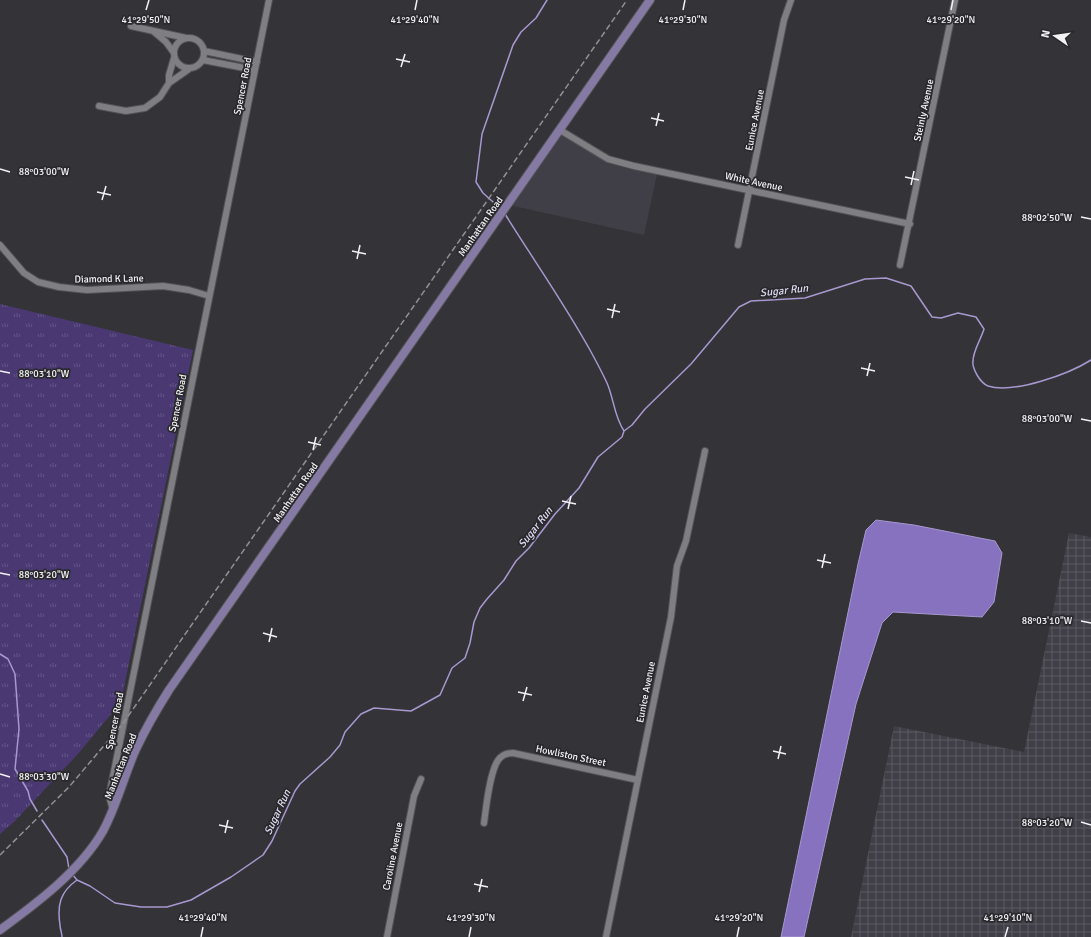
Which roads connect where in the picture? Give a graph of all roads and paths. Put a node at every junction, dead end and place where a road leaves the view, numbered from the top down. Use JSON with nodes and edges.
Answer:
{"nodes":[{"id":1,"x":269,"y":0,"type":"edge"},
{"id":2,"x":650,"y":0,"type":"edge"},
{"id":3,"x":792,"y":0,"type":"edge"},
{"id":4,"x":955,"y":0,"type":"edge"},
{"id":5,"x":131,"y":26,"type":"dead end"},
{"id":6,"x":152,"y":30,"type":"junction"},
{"id":7,"x":186,"y":38,"type":"junction"},
{"id":8,"x":204,"y":51,"type":"junction"},
{"id":9,"x":174,"y":56,"type":"junction"},
{"id":10,"x":203,"y":60,"type":"junction"},
{"id":11,"x":257,"y":62,"type":"junction"},
{"id":12,"x":189,"y":69,"type":"junction"},
{"id":13,"x":255,"y":70,"type":"junction"},
{"id":14,"x":168,"y":83,"type":"junction"},
{"id":15,"x":100,"y":106,"type":"dead end"},
{"id":16,"x":560,"y":130,"type":"junction"},
{"id":17,"x":750,"y":190,"type":"junction"},
{"id":18,"x":910,"y":224,"type":"junction"},
{"id":19,"x":0,"y":245,"type":"edge"},
{"id":20,"x":738,"y":245,"type":"dead end"},
{"id":21,"x":900,"y":265,"type":"dead end"},
{"id":22,"x":209,"y":296,"type":"junction"},
{"id":23,"x":705,"y":451,"type":"dead end"},
{"id":24,"x":420,"y":779,"type":"dead end"},
{"id":25,"x":638,"y":780,"type":"junction"},
{"id":26,"x":113,"y":810,"type":"junction"},
{"id":27,"x":484,"y":823,"type":"dead end"},
{"id":28,"x":0,"y":930,"type":"edge"},
{"id":29,"x":387,"y":937,"type":"edge"},
{"id":30,"x":606,"y":937,"type":"edge"}],
"edges":[{"from":1,"to":11,"type":"street","name":"Spencer Road"},
{"from":2,"to":16,"type":"main road","name":"Manhattan Road"},
{"from":3,"to":17,"type":"street","name":"Eunice Avenue"},
{"from":4,"to":18,"type":"street","name":"Steinly Avenue"},
{"from":5,"to":6,"type":"street"},
{"from":6,"to":7,"type":"street"},
{"from":6,"to":9,"type":"street"},
{"from":7,"to":8,"type":"street"},
{"from":7,"to":9,"type":"street"},
{"from":8,"to":10,"type":"street"},
{"from":8,"to":11,"type":"street"},
{"from":9,"to":12,"type":"street"},
{"from":9,"to":14,"type":"street"},
{"from":10,"to":12,"type":"street"},
{"from":10,"to":13,"type":"street"},
{"from":11,"to":13,"type":"street","name":"Spencer Road"},
{"from":12,"to":14,"type":"street"},
{"from":13,"to":22,"type":"street","name":"Spencer Road"},
{"from":14,"to":15,"type":"street"},
{"from":16,"to":17,"type":"street","name":"White Avenue"},
{"from":16,"to":26,"type":"main road","name":"Manhattan Road"},
{"from":17,"to":18,"type":"street","name":"White Avenue"},
{"from":17,"to":20,"type":"street","name":"Eunice Avenue"},
{"from":18,"to":21,"type":"street"},
{"from":19,"to":22,"type":"street","name":"Diamond K Lane"},
{"from":22,"to":26,"type":"street","name":"Spencer Road"},
{"from":23,"to":25,"type":"street","name":"Eunice Avenue"},
{"from":24,"to":29,"type":"street","name":"Caroline Avenue"},
{"from":25,"to":27,"type":"street","name":"Howliston Street"},
{"from":25,"to":30,"type":"street","name":"Eunice Avenue"},
{"from":26,"to":28,"type":"main road","name":"Manhattan Road"}]}
